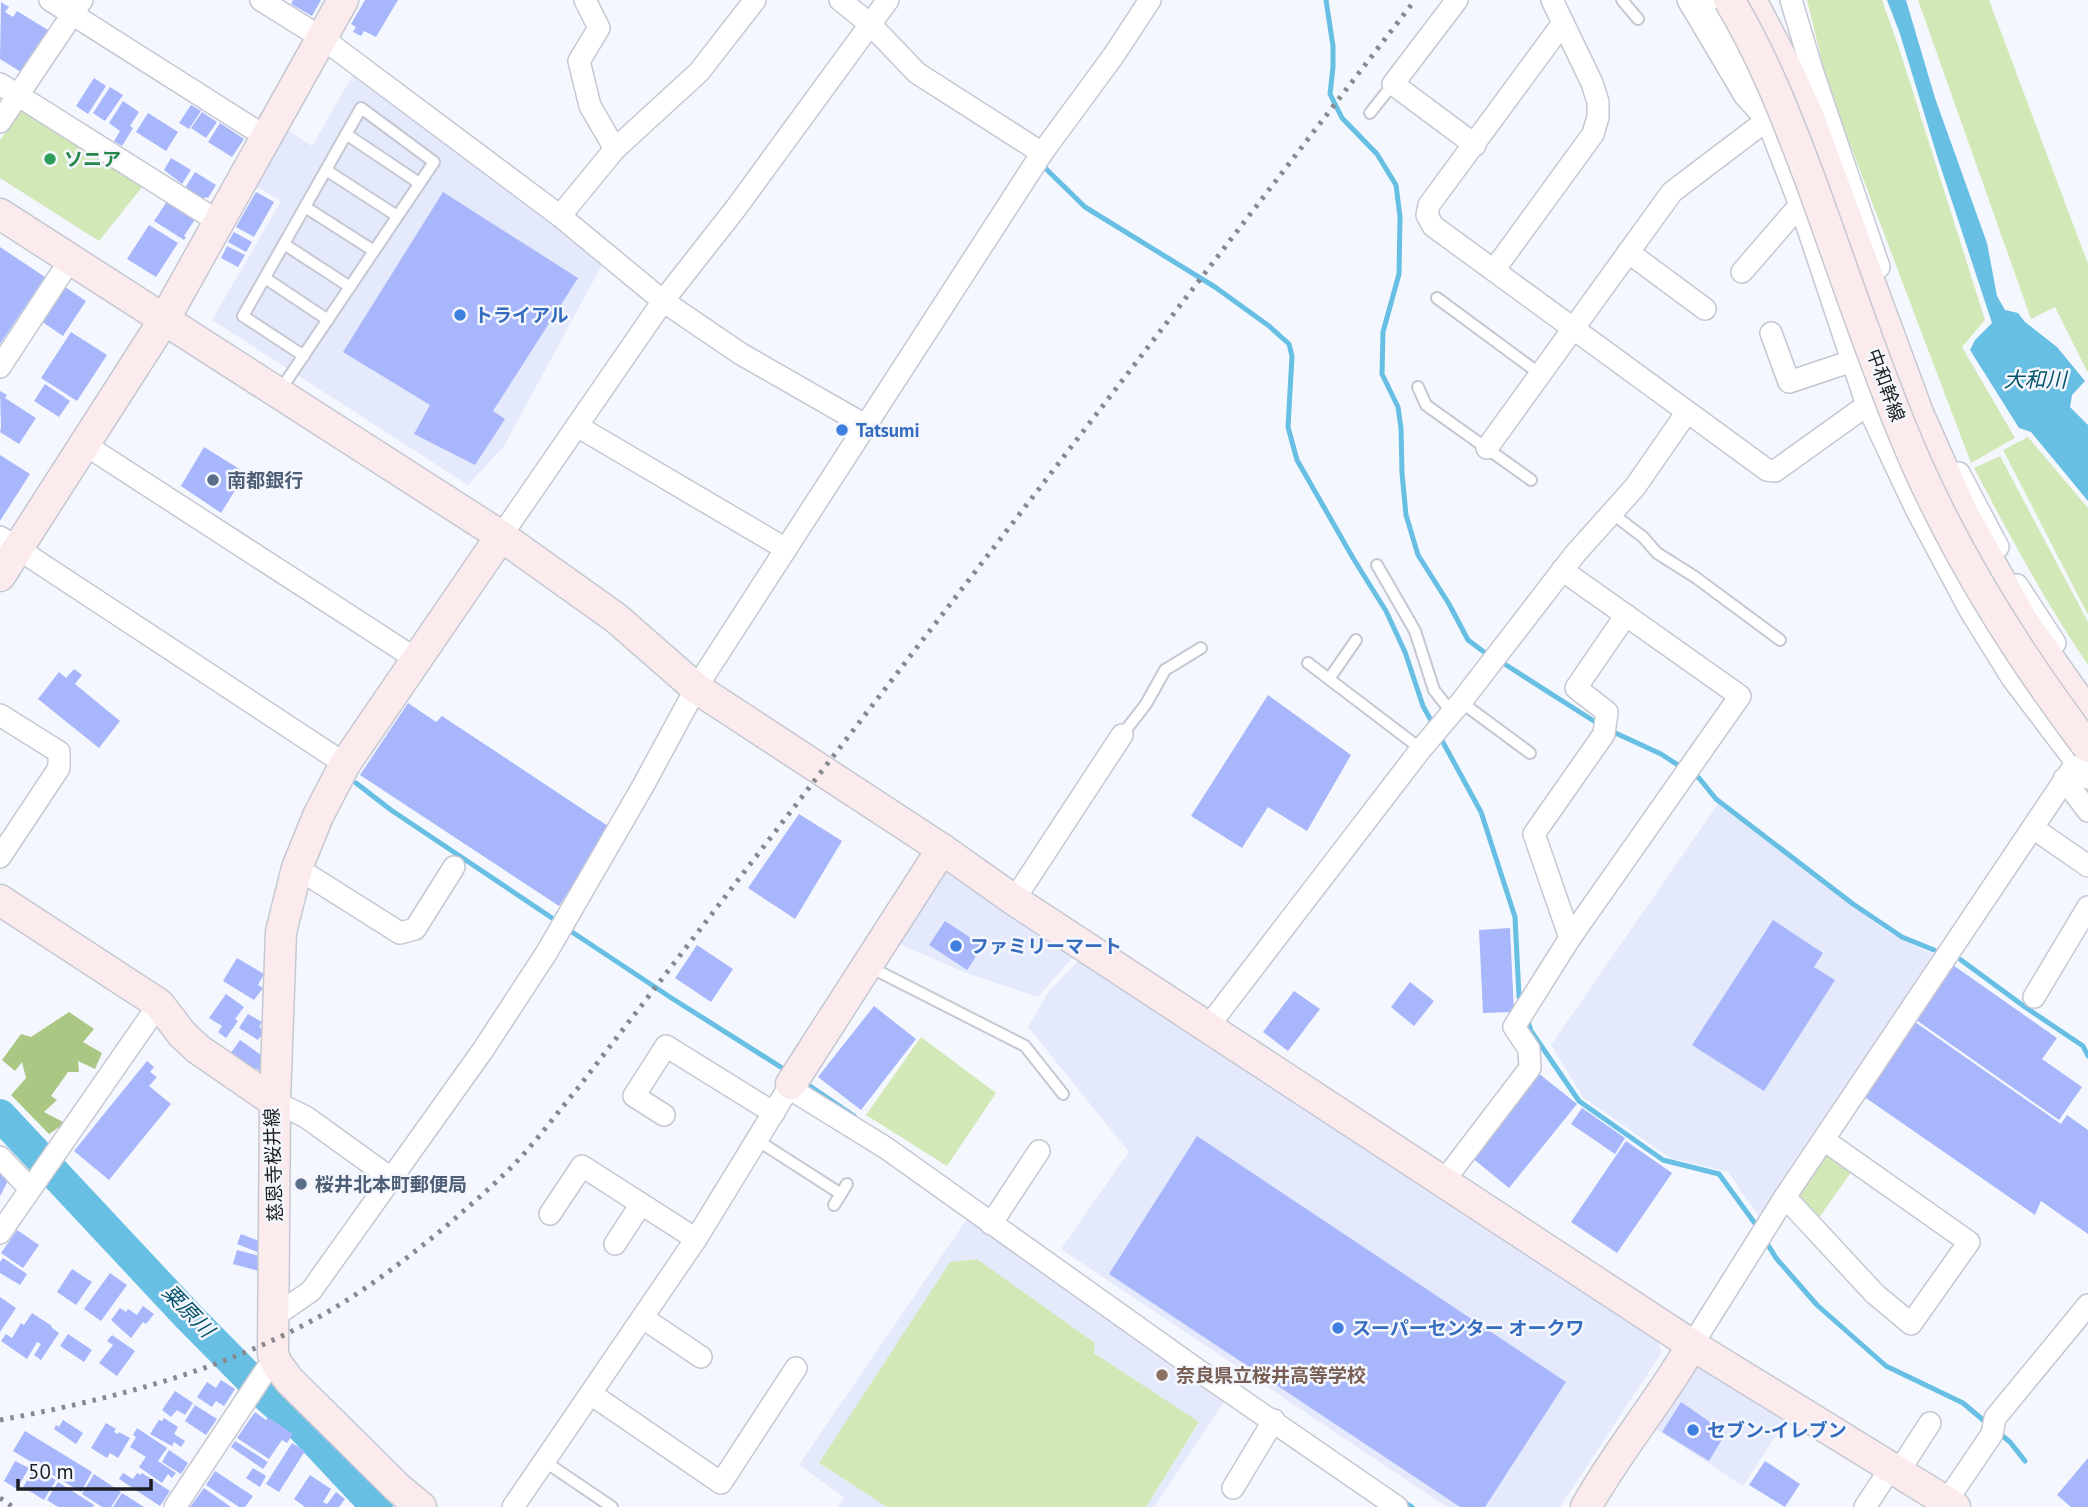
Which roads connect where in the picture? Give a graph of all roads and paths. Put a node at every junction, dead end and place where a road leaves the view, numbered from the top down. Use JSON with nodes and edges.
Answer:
{"nodes":[{"id":1,"x":50,"y":0,"type":"edge"},
{"id":2,"x":261,"y":0,"type":"edge"},
{"id":3,"x":343,"y":0,"type":"edge"},
{"id":4,"x":585,"y":0,"type":"edge"},
{"id":5,"x":755,"y":0,"type":"edge"},
{"id":6,"x":840,"y":0,"type":"edge"},
{"id":7,"x":888,"y":0,"type":"edge"},
{"id":8,"x":1150,"y":0,"type":"edge"},
{"id":9,"x":1457,"y":0,"type":"edge"},
{"id":10,"x":1622,"y":0,"type":"edge"},
{"id":11,"x":1688,"y":0,"type":"edge"},
{"id":12,"x":1705,"y":0,"type":"edge"},
{"id":13,"x":1729,"y":0,"type":"edge"},
{"id":14,"x":1752,"y":0,"type":"edge"},
{"id":15,"x":1776,"y":0,"type":"edge"},
{"id":16,"x":1791,"y":0,"type":"edge"},
{"id":17,"x":77,"y":7,"type":"edge"},
{"id":18,"x":1560,"y":8,"type":"edge"},
{"id":19,"x":1638,"y":19,"type":"dead end"},
{"id":20,"x":870,"y":24,"type":"junction"},
{"id":21,"x":322,"y":37,"type":"junction"},
{"id":22,"x":1814,"y":73,"type":"junction"},
{"id":23,"x":1393,"y":84,"type":"junction"},
{"id":24,"x":9,"y":90,"type":"edge"},
{"id":25,"x":1370,"y":113,"type":"dead end"},
{"id":26,"x":1767,"y":120,"type":"junction"},
{"id":27,"x":0,"y":122,"type":"edge"},
{"id":28,"x":346,"y":134,"type":"junction"},
{"id":29,"x":266,"y":137,"type":"junction"},
{"id":30,"x":1475,"y":145,"type":"junction"},
{"id":31,"x":615,"y":149,"type":"junction"},
{"id":32,"x":1042,"y":153,"type":"junction"},
{"id":33,"x":326,"y":170,"type":"junction"},
{"id":34,"x":419,"y":183,"type":"junction"},
{"id":35,"x":1800,"y":205,"type":"junction"},
{"id":36,"x":305,"y":207,"type":"junction"},
{"id":37,"x":0,"y":214,"type":"edge"},
{"id":38,"x":397,"y":216,"type":"junction"},
{"id":39,"x":560,"y":216,"type":"junction"},
{"id":40,"x":219,"y":222,"type":"junction"},
{"id":41,"x":284,"y":244,"type":"junction"},
{"id":42,"x":374,"y":251,"type":"junction"},
{"id":43,"x":1628,"y":252,"type":"junction"},
{"id":44,"x":70,"y":260,"type":"junction"},
{"id":45,"x":1494,"y":271,"type":"junction"},
{"id":46,"x":1742,"y":272,"type":"dead end"},
{"id":47,"x":264,"y":278,"type":"junction"},
{"id":48,"x":350,"y":287,"type":"junction"},
{"id":49,"x":1437,"y":298,"type":"dead end"},
{"id":50,"x":663,"y":301,"type":"junction"},
{"id":51,"x":1705,"y":309,"type":"dead end"},
{"id":52,"x":164,"y":320,"type":"junction"},
{"id":53,"x":328,"y":320,"type":"junction"},
{"id":54,"x":1573,"y":328,"type":"junction"},
{"id":55,"x":1771,"y":333,"type":"dead end"},
{"id":56,"x":304,"y":356,"type":"junction"},
{"id":57,"x":1852,"y":361,"type":"junction"},
{"id":58,"x":0,"y":367,"type":"edge"},
{"id":59,"x":1540,"y":374,"type":"junction"},
{"id":60,"x":1418,"y":387,"type":"dead end"},
{"id":61,"x":279,"y":393,"type":"junction"},
{"id":62,"x":1867,"y":405,"type":"junction"},
{"id":63,"x":1687,"y":412,"type":"junction"},
{"id":64,"x":864,"y":425,"type":"junction"},
{"id":65,"x":577,"y":426,"type":"junction"},
{"id":66,"x":84,"y":444,"type":"junction"},
{"id":67,"x":1487,"y":448,"type":"junction"},
{"id":68,"x":1531,"y":480,"type":"dead end"},
{"id":69,"x":1610,"y":512,"type":"junction"},
{"id":70,"x":501,"y":536,"type":"junction"},
{"id":71,"x":9,"y":543,"type":"edge"},
{"id":72,"x":786,"y":549,"type":"junction"},
{"id":73,"x":1377,"y":565,"type":"dead end"},
{"id":74,"x":1562,"y":570,"type":"junction"},
{"id":75,"x":0,"y":576,"type":"edge"},
{"id":76,"x":1626,"y":615,"type":"junction"},
{"id":77,"x":1356,"y":640,"type":"dead end"},
{"id":78,"x":1780,"y":640,"type":"dead end"},
{"id":79,"x":1201,"y":648,"type":"dead end"},
{"id":80,"x":416,"y":659,"type":"junction"},
{"id":81,"x":1308,"y":663,"type":"dead end"},
{"id":82,"x":1329,"y":679,"type":"junction"},
{"id":83,"x":696,"y":688,"type":"junction"},
{"id":84,"x":2088,"y":689,"type":"edge"},
{"id":85,"x":2088,"y":714,"type":"edge"},
{"id":86,"x":0,"y":715,"type":"edge"},
{"id":87,"x":1442,"y":725,"type":"junction"},
{"id":88,"x":1122,"y":735,"type":"joint"},
{"id":89,"x":1530,"y":753,"type":"dead end"},
{"id":90,"x":345,"y":764,"type":"junction"},
{"id":91,"x":2079,"y":767,"type":"edge"},
{"id":92,"x":2088,"y":811,"type":"edge"},
{"id":93,"x":2032,"y":828,"type":"junction"},
{"id":94,"x":943,"y":849,"type":"junction"},
{"id":95,"x":0,"y":857,"type":"edge"},
{"id":96,"x":2088,"y":866,"type":"edge"},
{"id":97,"x":454,"y":867,"type":"dead end"},
{"id":98,"x":297,"y":868,"type":"junction"},
{"id":99,"x":0,"y":900,"type":"edge"},
{"id":100,"x":1014,"y":900,"type":"junction"},
{"id":101,"x":2088,"y":907,"type":"edge"},
{"id":102,"x":1570,"y":938,"type":"junction"},
{"id":103,"x":869,"y":965,"type":"junction"},
{"id":104,"x":2034,"y":998,"type":"dead end"},
{"id":105,"x":159,"y":1004,"type":"junction"},
{"id":106,"x":1207,"y":1028,"type":"junction"},
{"id":107,"x":794,"y":1081,"type":"junction"},
{"id":108,"x":1063,"y":1094,"type":"dead end"},
{"id":109,"x":275,"y":1102,"type":"junction"},
{"id":110,"x":774,"y":1113,"type":"junction"},
{"id":111,"x":664,"y":1115,"type":"dead end"},
{"id":112,"x":757,"y":1140,"type":"junction"},
{"id":113,"x":1824,"y":1140,"type":"junction"},
{"id":114,"x":1040,"y":1151,"type":"dead end"},
{"id":115,"x":0,"y":1157,"type":"edge"},
{"id":116,"x":392,"y":1179,"type":"junction"},
{"id":117,"x":1443,"y":1182,"type":"junction"},
{"id":118,"x":34,"y":1184,"type":"junction"},
{"id":119,"x":1785,"y":1197,"type":"junction"},
{"id":120,"x":641,"y":1204,"type":"junction"},
{"id":121,"x":834,"y":1205,"type":"dead end"},
{"id":122,"x":550,"y":1214,"type":"dead end"},
{"id":123,"x":996,"y":1217,"type":"junction"},
{"id":124,"x":0,"y":1233,"type":"edge"},
{"id":125,"x":696,"y":1239,"type":"junction"},
{"id":126,"x":615,"y":1244,"type":"dead end"},
{"id":127,"x":2088,"y":1304,"type":"edge"},
{"id":128,"x":275,"y":1316,"type":"junction"},
{"id":129,"x":643,"y":1318,"type":"junction"},
{"id":130,"x":1692,"y":1345,"type":"junction"},
{"id":131,"x":701,"y":1357,"type":"dead end"},
{"id":132,"x":272,"y":1367,"type":"junction"},
{"id":133,"x":796,"y":1368,"type":"dead end"},
{"id":134,"x":591,"y":1394,"type":"junction"},
{"id":135,"x":1274,"y":1420,"type":"junction"},
{"id":136,"x":1930,"y":1423,"type":"dead end"},
{"id":137,"x":544,"y":1461,"type":"junction"},
{"id":138,"x":1895,"y":1469,"type":"junction"},
{"id":139,"x":1233,"y":1488,"type":"dead end"},
{"id":140,"x":1950,"y":1504,"type":"edge"},
{"id":141,"x":175,"y":1507,"type":"edge"},
{"id":142,"x":421,"y":1507,"type":"edge"},
{"id":143,"x":513,"y":1507,"type":"edge"},
{"id":144,"x":612,"y":1507,"type":"edge"},
{"id":145,"x":1397,"y":1507,"type":"edge"},
{"id":146,"x":1587,"y":1507,"type":"edge"},
{"id":147,"x":1865,"y":1507,"type":"edge"}],
"edges":[{"from":1,"to":17,"type":"street"},
{"from":2,"to":21,"type":"street"},
{"from":3,"to":21,"type":"street"},
{"from":4,"to":31,"type":"street"},
{"from":5,"to":31,"type":"street"},
{"from":6,"to":20,"type":"street"},
{"from":7,"to":20,"type":"street"},
{"from":8,"to":32,"type":"street"},
{"from":9,"to":23,"type":"street"},
{"from":10,"to":19,"type":"lane"},
{"from":11,"to":26,"type":"street"},
{"from":12,"to":26,"type":"street"},
{"from":13,"to":91,"type":"street","name":"中和幹線","bridge":true},
{"from":14,"to":85,"type":"street","name":"中和幹線"},
{"from":15,"to":22,"type":"street"},
{"from":16,"to":22,"type":"street"},
{"from":17,"to":24,"type":"street"},
{"from":17,"to":29,"type":"street"},
{"from":18,"to":30,"type":"street"},
{"from":18,"to":45,"type":"street"},
{"from":20,"to":32,"type":"street"},
{"from":20,"to":50,"type":"street"},
{"from":21,"to":29,"type":"street"},
{"from":21,"to":39,"type":"street"},
{"from":22,"to":84,"type":"street"},
{"from":23,"to":25,"type":"lane"},
{"from":23,"to":30,"type":"street"},
{"from":24,"to":27,"type":"street"},
{"from":24,"to":40,"type":"street"},
{"from":26,"to":35,"type":"street"},
{"from":26,"to":43,"type":"street"},
{"from":28,"to":33,"type":"lane"},
{"from":28,"to":34,"type":"lane"},
{"from":28,"to":34,"type":"lane"},
{"from":29,"to":40,"type":"street"},
{"from":30,"to":45,"type":"street"},
{"from":31,"to":39,"type":"street"},
{"from":32,"to":64,"type":"street"},
{"from":33,"to":36,"type":"lane"},
{"from":33,"to":38,"type":"lane"},
{"from":34,"to":38,"type":"lane"},
{"from":35,"to":46,"type":"street"},
{"from":35,"to":57,"type":"street"},
{"from":36,"to":41,"type":"lane"},
{"from":36,"to":42,"type":"lane"},
{"from":37,"to":44,"type":"street"},
{"from":38,"to":42,"type":"lane"},
{"from":39,"to":50,"type":"street"},
{"from":40,"to":52,"type":"street"},
{"from":41,"to":47,"type":"lane"},
{"from":41,"to":48,"type":"lane"},
{"from":42,"to":48,"type":"lane"},
{"from":43,"to":51,"type":"street"},
{"from":43,"to":54,"type":"street"},
{"from":44,"to":52,"type":"street"},
{"from":44,"to":58,"type":"street"},
{"from":45,"to":54,"type":"street"},
{"from":47,"to":53,"type":"lane"},
{"from":47,"to":56,"type":"lane"},
{"from":48,"to":53,"type":"lane"},
{"from":49,"to":59,"type":"lane"},
{"from":50,"to":64,"type":"street"},
{"from":50,"to":65,"type":"street"},
{"from":52,"to":61,"type":"street"},
{"from":52,"to":66,"type":"street"},
{"from":53,"to":56,"type":"lane"},
{"from":54,"to":59,"type":"street"},
{"from":54,"to":63,"type":"street"},
{"from":55,"to":57,"type":"street"},
{"from":56,"to":61,"type":"lane"},
{"from":57,"to":62,"type":"street"},
{"from":59,"to":67,"type":"street"},
{"from":60,"to":67,"type":"lane"},
{"from":61,"to":70,"type":"street"},
{"from":62,"to":63,"type":"street"},
{"from":62,"to":91,"type":"street"},
{"from":63,"to":69,"type":"street"},
{"from":64,"to":72,"type":"street"},
{"from":65,"to":70,"type":"street"},
{"from":65,"to":72,"type":"street"},
{"from":66,"to":71,"type":"street"},
{"from":66,"to":80,"type":"street"},
{"from":67,"to":68,"type":"lane"},
{"from":69,"to":74,"type":"street"},
{"from":69,"to":78,"type":"lane"},
{"from":70,"to":80,"type":"street"},
{"from":70,"to":83,"type":"street"},
{"from":71,"to":75,"type":"street"},
{"from":71,"to":90,"type":"street"},
{"from":72,"to":83,"type":"street"},
{"from":73,"to":87,"type":"lane"},
{"from":74,"to":76,"type":"street"},
{"from":74,"to":87,"type":"street"},
{"from":76,"to":102,"type":"street"},
{"from":76,"to":102,"type":"street"},
{"from":77,"to":82,"type":"lane"},
{"from":79,"to":88,"type":"lane"},
{"from":80,"to":90,"type":"street"},
{"from":81,"to":82,"type":"lane"},
{"from":82,"to":87,"type":"lane"},
{"from":83,"to":94,"type":"street"},
{"from":83,"to":116,"type":"street"},
{"from":86,"to":95,"type":"street"},
{"from":87,"to":89,"type":"lane"},
{"from":87,"to":106,"type":"street"},
{"from":88,"to":100,"type":"street"},
{"from":90,"to":98,"type":"street"},
{"from":91,"to":92,"type":"street"},
{"from":91,"to":93,"type":"street"},
{"from":93,"to":96,"type":"street"},
{"from":93,"to":113,"type":"street"},
{"from":94,"to":100,"type":"street"},
{"from":94,"to":103,"type":"street"},
{"from":97,"to":98,"type":"street"},
{"from":98,"to":109,"type":"street"},
{"from":99,"to":105,"type":"street","name":"慈恩寺桜井線"},
{"from":100,"to":106,"type":"street"},
{"from":101,"to":104,"type":"street"},
{"from":102,"to":117,"type":"street"},
{"from":103,"to":107,"type":"street"},
{"from":103,"to":108,"type":"lane"},
{"from":105,"to":109,"type":"street","name":"慈恩寺桜井線"},
{"from":105,"to":118,"type":"street"},
{"from":106,"to":117,"type":"street"},
{"from":107,"to":110,"type":"street"},
{"from":107,"to":123,"type":"street"},
{"from":109,"to":116,"type":"street"},
{"from":109,"to":128,"type":"street","name":"慈恩寺桜井線"},
{"from":110,"to":111,"type":"street"},
{"from":110,"to":112,"type":"street"},
{"from":112,"to":121,"type":"lane"},
{"from":112,"to":125,"type":"street"},
{"from":113,"to":119,"type":"street"},
{"from":113,"to":119,"type":"street"},
{"from":114,"to":123,"type":"street"},
{"from":115,"to":118,"type":"street"},
{"from":116,"to":128,"type":"street"},
{"from":117,"to":130,"type":"street"},
{"from":118,"to":124,"type":"street"},
{"from":119,"to":130,"type":"street"},
{"from":120,"to":122,"type":"street"},
{"from":120,"to":125,"type":"street"},
{"from":120,"to":126,"type":"street"},
{"from":123,"to":135,"type":"street"},
{"from":125,"to":129,"type":"street"},
{"from":127,"to":140,"type":"street"},
{"from":128,"to":132,"type":"street","name":"慈恩寺桜井線"},
{"from":129,"to":131,"type":"street"},
{"from":129,"to":134,"type":"street"},
{"from":130,"to":138,"type":"street"},
{"from":130,"to":146,"type":"street"},
{"from":132,"to":141,"type":"street"},
{"from":132,"to":142,"type":"street"},
{"from":133,"to":134,"type":"street"},
{"from":134,"to":137,"type":"street"},
{"from":135,"to":139,"type":"street"},
{"from":135,"to":145,"type":"street"},
{"from":136,"to":138,"type":"street"},
{"from":137,"to":143,"type":"street"},
{"from":137,"to":144,"type":"lane"},
{"from":138,"to":140,"type":"street"},
{"from":138,"to":147,"type":"street"}]}
